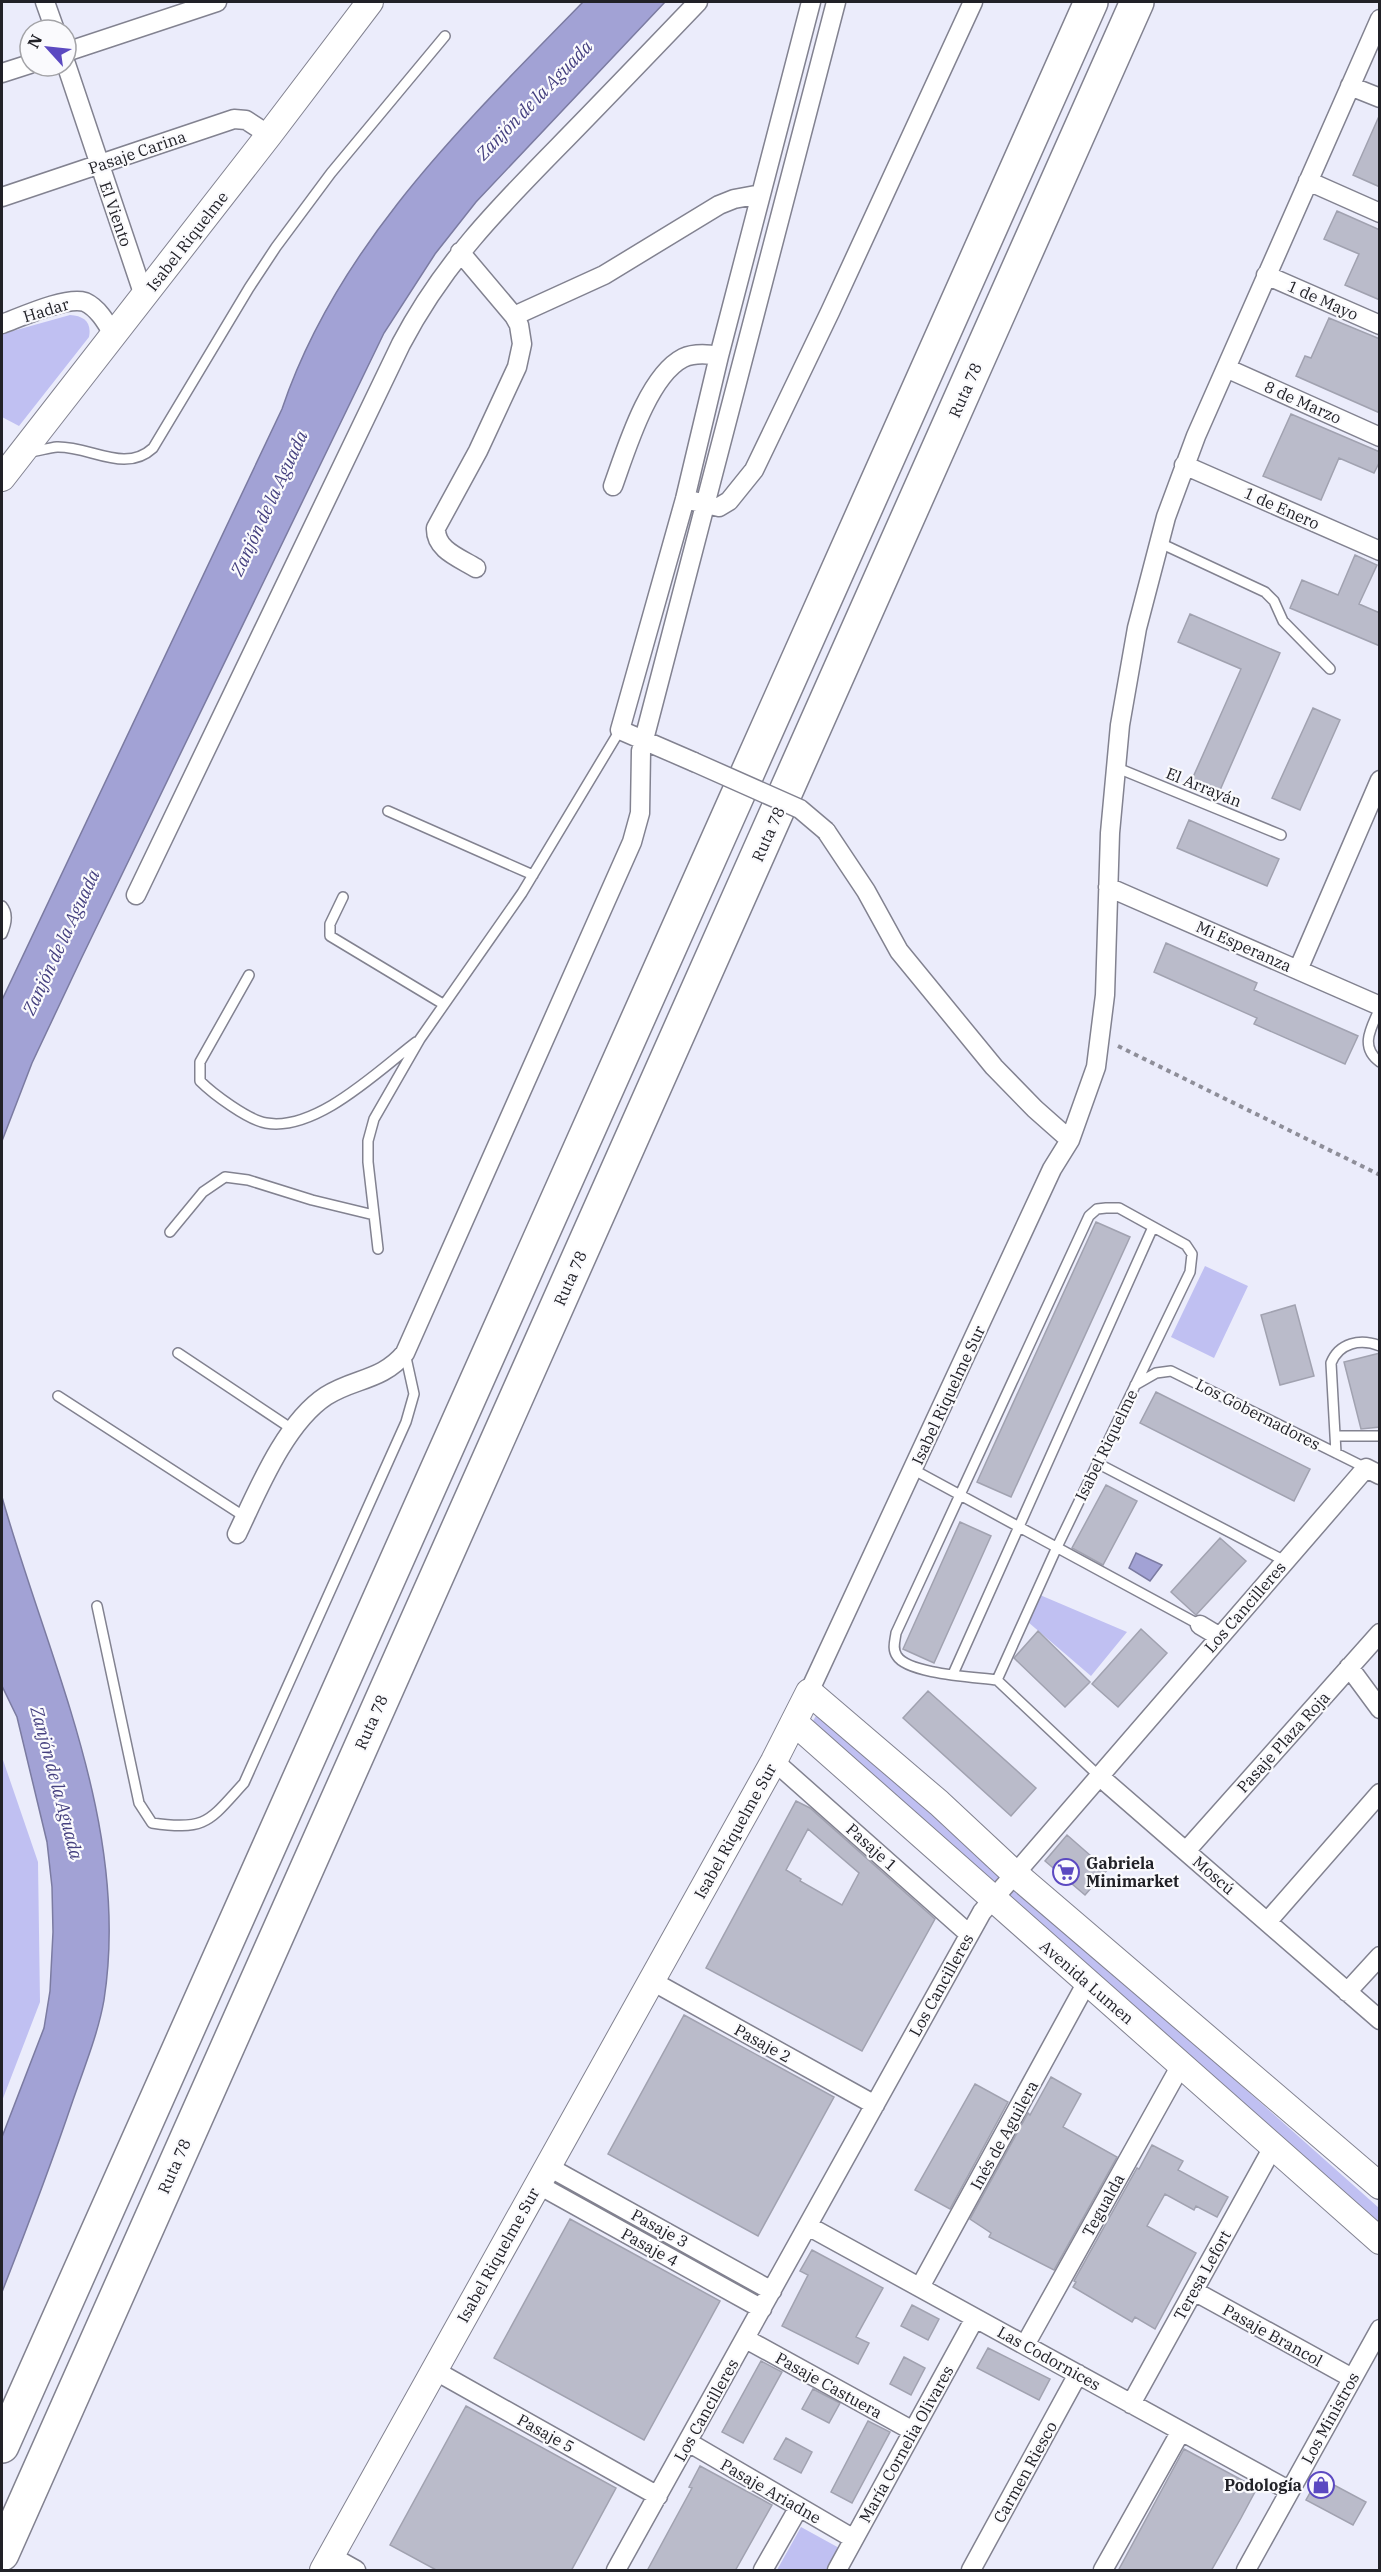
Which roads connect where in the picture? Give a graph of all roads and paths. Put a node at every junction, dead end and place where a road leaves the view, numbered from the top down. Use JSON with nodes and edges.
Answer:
{"nodes":[{"id":1,"x":45,"y":2,"type":"edge"},
{"id":2,"x":216,"y":2,"type":"edge"},
{"id":3,"x":370,"y":2,"type":"edge"},
{"id":4,"x":698,"y":2,"type":"edge"},
{"id":5,"x":811,"y":2,"type":"edge"},
{"id":6,"x":836,"y":2,"type":"edge"},
{"id":7,"x":973,"y":2,"type":"edge"},
{"id":8,"x":1091,"y":2,"type":"edge"},
{"id":9,"x":1137,"y":2,"type":"edge"},
{"id":10,"x":51,"y":18,"type":"edge"},
{"id":11,"x":1380,"y":19,"type":"edge"},
{"id":12,"x":445,"y":36,"type":"dead end"},
{"id":13,"x":78,"y":48,"type":"edge"},
{"id":14,"x":18,"y":68,"type":"edge"},
{"id":15,"x":2,"y":73,"type":"edge"},
{"id":16,"x":792,"y":73,"type":"junction"},
{"id":17,"x":816,"y":77,"type":"junction"},
{"id":18,"x":71,"y":78,"type":"edge"},
{"id":19,"x":1350,"y":86,"type":"junction"},
{"id":20,"x":1380,"y":98,"type":"edge"},
{"id":21,"x":269,"y":135,"type":"junction"},
{"id":22,"x":100,"y":164,"type":"junction"},
{"id":23,"x":768,"y":168,"type":"junction"},
{"id":24,"x":791,"y":173,"type":"junction"},
{"id":25,"x":1308,"y":181,"type":"junction"},
{"id":26,"x":761,"y":194,"type":"junction"},
{"id":27,"x":2,"y":196,"type":"edge"},
{"id":28,"x":1380,"y":213,"type":"edge"},
{"id":29,"x":460,"y":252,"type":"junction"},
{"id":30,"x":741,"y":274,"type":"junction"},
{"id":31,"x":1266,"y":275,"type":"junction"},
{"id":32,"x":763,"y":278,"type":"junction"},
{"id":33,"x":144,"y":296,"type":"junction"},
{"id":34,"x":514,"y":316,"type":"junction"},
{"id":35,"x":2,"y":324,"type":"edge"},
{"id":36,"x":1380,"y":325,"type":"edge"},
{"id":37,"x":113,"y":334,"type":"junction"},
{"id":38,"x":719,"y":356,"type":"junction"},
{"id":39,"x":1226,"y":368,"type":"junction"},
{"id":40,"x":1380,"y":436,"type":"edge"},
{"id":41,"x":11,"y":449,"type":"edge"},
{"id":42,"x":1184,"y":465,"type":"junction"},
{"id":43,"x":2,"y":478,"type":"edge"},
{"id":44,"x":613,"y":486,"type":"dead end"},
{"id":45,"x":685,"y":499,"type":"junction"},
{"id":46,"x":705,"y":504,"type":"junction"},
{"id":47,"x":1160,"y":543,"type":"junction"},
{"id":48,"x":1380,"y":551,"type":"edge"},
{"id":49,"x":476,"y":568,"type":"dead end"},
{"id":50,"x":1330,"y":669,"type":"dead end"},
{"id":51,"x":620,"y":730,"type":"junction"},
{"id":52,"x":644,"y":740,"type":"junction"},
{"id":53,"x":1115,"y":767,"type":"junction"},
{"id":54,"x":1380,"y":780,"type":"edge"},
{"id":55,"x":388,"y":811,"type":"dead end"},
{"id":56,"x":1281,"y":835,"type":"dead end"},
{"id":57,"x":533,"y":875,"type":"junction"},
{"id":58,"x":1108,"y":887,"type":"junction"},
{"id":59,"x":136,"y":895,"type":"dead end"},
{"id":60,"x":343,"y":897,"type":"dead end"},
{"id":61,"x":2,"y":906,"type":"edge"},
{"id":62,"x":2,"y":934,"type":"edge"},
{"id":63,"x":1298,"y":970,"type":"junction"},
{"id":64,"x":249,"y":975,"type":"dead end"},
{"id":65,"x":443,"y":1004,"type":"junction"},
{"id":66,"x":1380,"y":1007,"type":"edge"},
{"id":67,"x":1101,"y":1038,"type":"junction"},
{"id":68,"x":420,"y":1039,"type":"junction"},
{"id":69,"x":1380,"y":1062,"type":"edge"},
{"id":70,"x":1070,"y":1140,"type":"junction"},
{"id":71,"x":1380,"y":1174,"type":"edge"},
{"id":72,"x":374,"y":1215,"type":"junction"},
{"id":73,"x":1153,"y":1227,"type":"junction"},
{"id":74,"x":170,"y":1232,"type":"dead end"},
{"id":75,"x":378,"y":1249,"type":"dead end"},
{"id":76,"x":1380,"y":1346,"type":"edge"},
{"id":77,"x":178,"y":1353,"type":"dead end"},
{"id":78,"x":405,"y":1353,"type":"junction"},
{"id":79,"x":1135,"y":1385,"type":"junction"},
{"id":80,"x":58,"y":1396,"type":"dead end"},
{"id":81,"x":292,"y":1429,"type":"junction"},
{"id":82,"x":1335,"y":1436,"type":"junction"},
{"id":83,"x":1380,"y":1436,"type":"edge"},
{"id":84,"x":1336,"y":1453,"type":"junction"},
{"id":85,"x":1097,"y":1463,"type":"junction"},
{"id":86,"x":914,"y":1470,"type":"junction"},
{"id":87,"x":1373,"y":1472,"type":"edge"},
{"id":88,"x":959,"y":1492,"type":"junction"},
{"id":89,"x":245,"y":1517,"type":"junction"},
{"id":90,"x":1018,"y":1525,"type":"junction"},
{"id":91,"x":237,"y":1534,"type":"dead end"},
{"id":92,"x":1057,"y":1547,"type":"junction"},
{"id":93,"x":1286,"y":1561,"type":"junction"},
{"id":94,"x":97,"y":1606,"type":"dead end"},
{"id":95,"x":1200,"y":1625,"type":"joint"},
{"id":96,"x":1380,"y":1633,"type":"edge"},
{"id":97,"x":1220,"y":1636,"type":"junction"},
{"id":98,"x":1349,"y":1667,"type":"junction"},
{"id":99,"x":953,"y":1674,"type":"junction"},
{"id":100,"x":997,"y":1680,"type":"junction"},
{"id":101,"x":809,"y":1692,"type":"junction"},
{"id":102,"x":1380,"y":1709,"type":"edge"},
{"id":103,"x":795,"y":1723,"type":"junction"},
{"id":104,"x":774,"y":1761,"type":"junction"},
{"id":105,"x":1099,"y":1776,"type":"junction"},
{"id":106,"x":1380,"y":1793,"type":"edge"},
{"id":107,"x":1186,"y":1851,"type":"junction"},
{"id":108,"x":1014,"y":1873,"type":"junction"},
{"id":109,"x":992,"y":1898,"type":"junction"},
{"id":110,"x":1267,"y":1922,"type":"junction"},
{"id":111,"x":969,"y":1934,"type":"junction"},
{"id":112,"x":1380,"y":1956,"type":"edge"},
{"id":113,"x":652,"y":1981,"type":"junction"},
{"id":114,"x":1087,"y":1982,"type":"junction"},
{"id":115,"x":1347,"y":1992,"type":"junction"},
{"id":116,"x":1380,"y":2020,"type":"edge"},
{"id":117,"x":1181,"y":2066,"type":"junction"},
{"id":118,"x":875,"y":2105,"type":"junction"},
{"id":119,"x":1274,"y":2147,"type":"junction"},
{"id":120,"x":542,"y":2175,"type":"junction"},
{"id":121,"x":1380,"y":2186,"type":"edge"},
{"id":122,"x":808,"y":2226,"type":"junction"},
{"id":123,"x":1380,"y":2241,"type":"edge"},
{"id":124,"x":920,"y":2287,"type":"junction"},
{"id":125,"x":772,"y":2291,"type":"junction"},
{"id":126,"x":1194,"y":2291,"type":"junction"},
{"id":127,"x":762,"y":2309,"type":"junction"},
{"id":128,"x":975,"y":2318,"type":"junction"},
{"id":129,"x":1380,"y":2329,"type":"edge"},
{"id":130,"x":746,"y":2339,"type":"junction"},
{"id":131,"x":1025,"y":2345,"type":"junction"},
{"id":132,"x":434,"y":2370,"type":"junction"},
{"id":133,"x":1078,"y":2374,"type":"junction"},
{"id":134,"x":1352,"y":2378,"type":"junction"},
{"id":135,"x":1131,"y":2403,"type":"junction"},
{"id":136,"x":913,"y":2431,"type":"junction"},
{"id":137,"x":1181,"y":2431,"type":"junction"},
{"id":138,"x":687,"y":2442,"type":"junction"},
{"id":139,"x":2,"y":2446,"type":"edge"},
{"id":140,"x":1290,"y":2491,"type":"junction"},
{"id":141,"x":658,"y":2496,"type":"junction"},
{"id":142,"x":799,"y":2507,"type":"junction"},
{"id":143,"x":854,"y":2539,"type":"junction"},
{"id":144,"x":2,"y":2554,"type":"edge"},
{"id":145,"x":327,"y":2563,"type":"edge"},
{"id":146,"x":356,"y":2571,"type":"edge"},
{"id":147,"x":616,"y":2571,"type":"edge"},
{"id":148,"x":763,"y":2571,"type":"edge"},
{"id":149,"x":837,"y":2571,"type":"edge"},
{"id":150,"x":971,"y":2571,"type":"edge"},
{"id":151,"x":1103,"y":2571,"type":"edge"},
{"id":152,"x":1246,"y":2571,"type":"edge"}],
"edges":[{"from":1,"to":10,"type":"street"},
{"from":2,"to":13,"type":"street"},
{"from":3,"to":21,"type":"street","name":"Isabel Riquelme"},
{"from":4,"to":29,"type":"street"},
{"from":5,"to":16,"type":"street"},
{"from":6,"to":17,"type":"street"},
{"from":7,"to":46,"type":"street"},
{"from":8,"to":139,"type":"highway"},
{"from":9,"to":144,"type":"highway","name":"Ruta 78"},
{"from":11,"to":19,"type":"street","name":"Isabel Riquelme Sur"},
{"from":12,"to":41,"type":"lane"},
{"from":14,"to":15,"type":"street"},
{"from":16,"to":17,"type":"street"},
{"from":16,"to":23,"type":"street"},
{"from":17,"to":24,"type":"street"},
{"from":18,"to":22,"type":"street","name":"El Viento"},
{"from":19,"to":20,"type":"street"},
{"from":19,"to":25,"type":"street","name":"Isabel Riquelme Sur"},
{"from":21,"to":22,"type":"street","name":"Pasaje Carina"},
{"from":21,"to":33,"type":"street","name":"Isabel Riquelme"},
{"from":22,"to":27,"type":"street","name":"Pasaje Carina"},
{"from":22,"to":33,"type":"street","name":"El Viento"},
{"from":23,"to":24,"type":"street"},
{"from":23,"to":26,"type":"street"},
{"from":24,"to":32,"type":"street"},
{"from":25,"to":28,"type":"street"},
{"from":25,"to":31,"type":"street","name":"Isabel Riquelme Sur"},
{"from":26,"to":30,"type":"street"},
{"from":26,"to":34,"type":"street"},
{"from":29,"to":34,"type":"street"},
{"from":29,"to":59,"type":"street"},
{"from":30,"to":32,"type":"street"},
{"from":30,"to":38,"type":"street"},
{"from":31,"to":36,"type":"street","name":"1 de Mayo"},
{"from":31,"to":39,"type":"street","name":"Isabel Riquelme Sur"},
{"from":32,"to":46,"type":"street"},
{"from":33,"to":37,"type":"street","name":"Isabel Riquelme"},
{"from":34,"to":49,"type":"street"},
{"from":35,"to":37,"type":"street","name":"Hadar"},
{"from":37,"to":41,"type":"street","name":"Isabel Riquelme"},
{"from":38,"to":44,"type":"street"},
{"from":38,"to":45,"type":"street"},
{"from":39,"to":40,"type":"street","name":"8 de Marzo"},
{"from":39,"to":42,"type":"street","name":"Isabel Riquelme Sur"},
{"from":41,"to":43,"type":"street","name":"Isabel Riquelme"},
{"from":42,"to":47,"type":"street","name":"Isabel Riquelme Sur"},
{"from":42,"to":48,"type":"street","name":"1 de Enero"},
{"from":45,"to":46,"type":"street"},
{"from":45,"to":51,"type":"street"},
{"from":46,"to":52,"type":"street"},
{"from":47,"to":50,"type":"lane"},
{"from":47,"to":53,"type":"street","name":"Isabel Riquelme Sur"},
{"from":51,"to":52,"type":"street"},
{"from":51,"to":57,"type":"lane"},
{"from":52,"to":70,"type":"street","bridge":true},
{"from":52,"to":78,"type":"street"},
{"from":53,"to":56,"type":"lane","name":"El Arrayán"},
{"from":53,"to":58,"type":"street","name":"Isabel Riquelme Sur"},
{"from":54,"to":63,"type":"street"},
{"from":55,"to":57,"type":"lane"},
{"from":57,"to":65,"type":"lane"},
{"from":58,"to":63,"type":"street","name":"Mi Esperanza"},
{"from":58,"to":67,"type":"street","name":"Isabel Riquelme Sur"},
{"from":60,"to":65,"type":"lane"},
{"from":61,"to":62,"type":"lane"},
{"from":63,"to":66,"type":"street","name":"Mi Esperanza"},
{"from":64,"to":68,"type":"lane"},
{"from":65,"to":68,"type":"lane"},
{"from":66,"to":69,"type":"lane"},
{"from":67,"to":70,"type":"street","name":"Isabel Riquelme Sur"},
{"from":67,"to":71,"type":"path"},
{"from":68,"to":72,"type":"lane"},
{"from":70,"to":86,"type":"street","name":"Isabel Riquelme Sur"},
{"from":72,"to":74,"type":"lane"},
{"from":72,"to":75,"type":"lane"},
{"from":73,"to":79,"type":"lane","name":"Isabel Riquelme"},
{"from":73,"to":88,"type":"lane","name":"Isabel Riquelme"},
{"from":73,"to":90,"type":"lane"},
{"from":76,"to":82,"type":"lane"},
{"from":77,"to":81,"type":"lane"},
{"from":78,"to":81,"type":"street"},
{"from":78,"to":94,"type":"lane"},
{"from":79,"to":84,"type":"lane","name":"Los Gobernadores"},
{"from":79,"to":85,"type":"lane","name":"Isabel Riquelme"},
{"from":80,"to":89,"type":"lane"},
{"from":81,"to":89,"type":"street"},
{"from":82,"to":83,"type":"lane"},
{"from":82,"to":84,"type":"lane"},
{"from":84,"to":87,"type":"lane","name":"Los Gobernadores"},
{"from":85,"to":92,"type":"lane","name":"Isabel Riquelme"},
{"from":85,"to":93,"type":"lane"},
{"from":86,"to":88,"type":"lane"},
{"from":86,"to":101,"type":"street","name":"Isabel Riquelme Sur"},
{"from":87,"to":93,"type":"street","name":"Los Cancilleres"},
{"from":88,"to":90,"type":"lane"},
{"from":88,"to":99,"type":"lane","name":"Isabel Riquelme"},
{"from":89,"to":91,"type":"street"},
{"from":90,"to":92,"type":"lane"},
{"from":90,"to":99,"type":"lane"},
{"from":92,"to":95,"type":"lane"},
{"from":92,"to":100,"type":"lane","name":"Isabel Riquelme"},
{"from":93,"to":97,"type":"street","name":"Los Cancilleres"},
{"from":95,"to":97,"type":"street"},
{"from":96,"to":98,"type":"street","name":"Pasaje Plaza Roja"},
{"from":97,"to":105,"type":"street","name":"Los Cancilleres"},
{"from":98,"to":102,"type":"street"},
{"from":98,"to":107,"type":"street","name":"Pasaje Plaza Roja"},
{"from":99,"to":100,"type":"lane"},
{"from":100,"to":105,"type":"lane","name":"Moscú"},
{"from":101,"to":103,"type":"street","name":"Isabel Riquelme Sur"},
{"from":101,"to":108,"type":"street"},
{"from":103,"to":104,"type":"street","name":"Isabel Riquelme Sur"},
{"from":103,"to":109,"type":"street","name":"Avenida Lumen"},
{"from":104,"to":111,"type":"street","name":"Pasaje 1"},
{"from":104,"to":113,"type":"street","name":"Isabel Riquelme Sur"},
{"from":105,"to":107,"type":"street","name":"Moscú"},
{"from":105,"to":108,"type":"street","name":"Los Cancilleres"},
{"from":106,"to":110,"type":"street"},
{"from":107,"to":110,"type":"street","name":"Moscú"},
{"from":108,"to":109,"type":"street","name":"Los Cancilleres"},
{"from":108,"to":121,"type":"street"},
{"from":109,"to":111,"type":"street","name":"Los Cancilleres"},
{"from":109,"to":114,"type":"street","name":"Avenida Lumen"},
{"from":110,"to":115,"type":"street","name":"Moscú"},
{"from":111,"to":118,"type":"street","name":"Los Cancilleres"},
{"from":112,"to":115,"type":"street"},
{"from":113,"to":118,"type":"street","name":"Pasaje 2"},
{"from":113,"to":120,"type":"street","name":"Isabel Riquelme Sur"},
{"from":114,"to":117,"type":"street","name":"Avenida Lumen"},
{"from":114,"to":124,"type":"street","name":"Inés de Aguilera"},
{"from":115,"to":116,"type":"street","name":"Moscú"},
{"from":117,"to":119,"type":"street","name":"Avenida Lumen"},
{"from":117,"to":131,"type":"street","name":"Tegualda"},
{"from":118,"to":122,"type":"street","name":"Los Cancilleres"},
{"from":119,"to":123,"type":"street","name":"Avenida Lumen"},
{"from":119,"to":126,"type":"street","name":"Teresa Lefort"},
{"from":120,"to":125,"type":"street","name":"Pasaje 3"},
{"from":120,"to":127,"type":"street","name":"Pasaje 4"},
{"from":120,"to":132,"type":"street","name":"Isabel Riquelme Sur"},
{"from":122,"to":124,"type":"street","name":"Las Codornices"},
{"from":122,"to":125,"type":"street","name":"Los Cancilleres"},
{"from":124,"to":128,"type":"street","name":"Las Codornices"},
{"from":125,"to":127,"type":"street","name":"Los Cancilleres"},
{"from":126,"to":134,"type":"street","name":"Pasaje Brancol"},
{"from":126,"to":135,"type":"street","name":"Teresa Lefort"},
{"from":127,"to":130,"type":"street","name":"Los Cancilleres"},
{"from":128,"to":131,"type":"street","name":"Las Codornices"},
{"from":128,"to":136,"type":"street","name":"María Cornelia Olivares"},
{"from":129,"to":134,"type":"street","name":"Los Ministros"},
{"from":130,"to":136,"type":"street","name":"Pasaje Castuera"},
{"from":130,"to":138,"type":"street","name":"Los Cancilleres"},
{"from":131,"to":133,"type":"street","name":"Las Codornices"},
{"from":132,"to":141,"type":"street","name":"Pasaje 5"},
{"from":132,"to":145,"type":"street","name":"Isabel Riquelme Sur"},
{"from":133,"to":135,"type":"street","name":"Las Codornices"},
{"from":133,"to":150,"type":"street","name":"Carmen Riesco"},
{"from":134,"to":140,"type":"street","name":"Los Ministros"},
{"from":135,"to":137,"type":"street","name":"Las Codornices"},
{"from":136,"to":143,"type":"street","name":"María Cornelia Olivares"},
{"from":137,"to":140,"type":"street","name":"Las Codornices"},
{"from":137,"to":151,"type":"street"},
{"from":138,"to":141,"type":"street","name":"Los Cancilleres"},
{"from":138,"to":142,"type":"street","name":"Pasaje Ariadne"},
{"from":140,"to":152,"type":"street","name":"Los Ministros"},
{"from":141,"to":147,"type":"street","name":"Los Cancilleres"},
{"from":142,"to":143,"type":"street","name":"Pasaje Ariadne"},
{"from":142,"to":148,"type":"street"},
{"from":143,"to":149,"type":"street","name":"María Cornelia Olivares"},
{"from":145,"to":146,"type":"street"}]}
